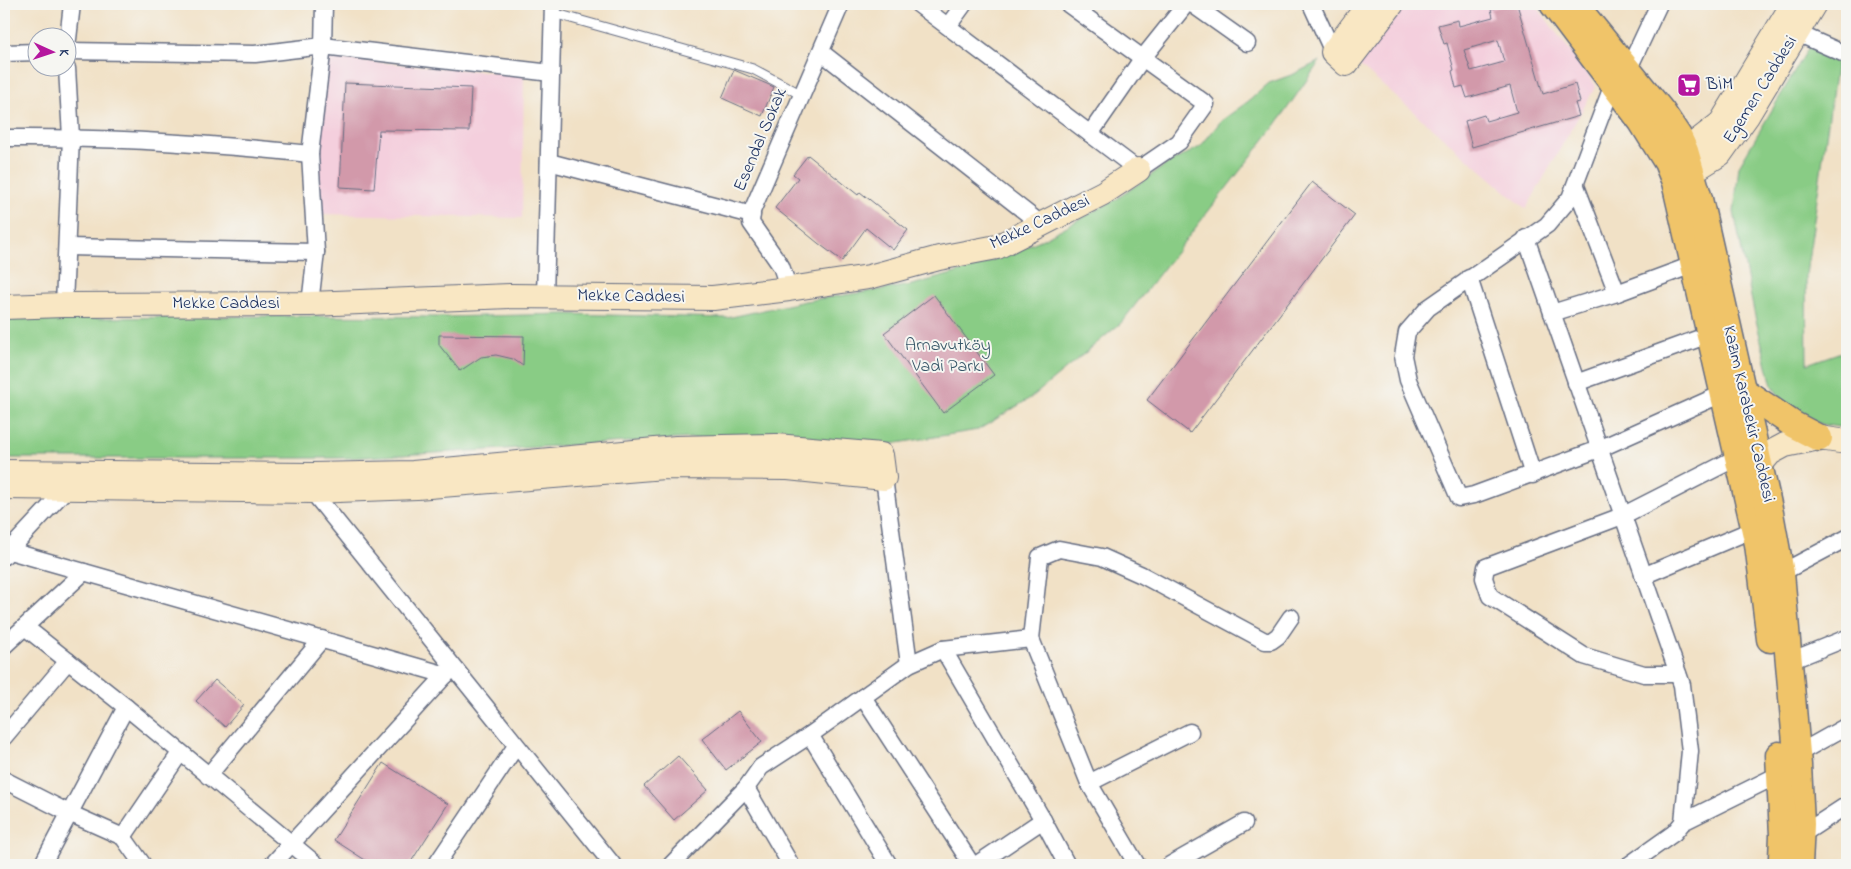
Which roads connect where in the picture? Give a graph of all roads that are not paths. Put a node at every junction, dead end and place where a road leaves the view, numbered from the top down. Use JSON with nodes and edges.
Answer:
{"nodes":[{"id":1,"x":72,"y":4,"type":"edge"},
{"id":2,"x":324,"y":4,"type":"edge"},
{"id":3,"x":841,"y":4,"type":"edge"},
{"id":4,"x":918,"y":4,"type":"edge"},
{"id":5,"x":964,"y":4,"type":"edge"},
{"id":6,"x":1068,"y":4,"type":"edge"},
{"id":7,"x":1186,"y":4,"type":"edge"},
{"id":8,"x":1192,"y":4,"type":"edge"},
{"id":9,"x":1311,"y":4,"type":"edge"},
{"id":10,"x":1369,"y":4,"type":"edge"},
{"id":11,"x":1392,"y":4,"type":"edge"},
{"id":12,"x":1552,"y":4,"type":"edge"},
{"id":13,"x":1574,"y":4,"type":"edge"},
{"id":14,"x":1660,"y":4,"type":"edge"},
{"id":15,"x":1793,"y":4,"type":"edge"},
{"id":16,"x":1814,"y":4,"type":"edge"},
{"id":17,"x":553,"y":8,"type":"edge"},
{"id":18,"x":948,"y":26,"type":"junction"},
{"id":19,"x":69,"y":28,"type":"edge"},
{"id":20,"x":1797,"y":33,"type":"junction"},
{"id":21,"x":1246,"y":43,"type":"dead end"},
{"id":22,"x":323,"y":46,"type":"junction"},
{"id":23,"x":78,"y":50,"type":"edge"},
{"id":24,"x":28,"y":52,"type":"edge"},
{"id":25,"x":821,"y":52,"type":"junction"},
{"id":26,"x":4,"y":53,"type":"edge"},
{"id":27,"x":1847,"y":55,"type":"edge"},
{"id":28,"x":1340,"y":58,"type":"junction"},
{"id":29,"x":1142,"y":59,"type":"junction"},
{"id":30,"x":551,"y":73,"type":"junction"},
{"id":31,"x":1621,"y":77,"type":"junction"},
{"id":32,"x":68,"y":78,"type":"edge"},
{"id":33,"x":802,"y":95,"type":"junction"},
{"id":34,"x":1090,"y":134,"type":"junction"},
{"id":35,"x":4,"y":138,"type":"edge"},
{"id":36,"x":71,"y":138,"type":"junction"},
{"id":37,"x":310,"y":154,"type":"junction"},
{"id":38,"x":549,"y":162,"type":"junction"},
{"id":39,"x":1683,"y":165,"type":"junction"},
{"id":40,"x":1138,"y":170,"type":"junction"},
{"id":41,"x":1576,"y":186,"type":"junction"},
{"id":42,"x":752,"y":215,"type":"junction"},
{"id":43,"x":1041,"y":224,"type":"junction"},
{"id":44,"x":1526,"y":238,"type":"junction"},
{"id":45,"x":67,"y":247,"type":"junction"},
{"id":46,"x":316,"y":252,"type":"junction"},
{"id":47,"x":1695,"y":264,"type":"junction"},
{"id":48,"x":1469,"y":278,"type":"junction"},
{"id":49,"x":789,"y":289,"type":"junction"},
{"id":50,"x":1618,"y":293,"type":"junction"},
{"id":51,"x":545,"y":296,"type":"junction"},
{"id":52,"x":310,"y":304,"type":"junction"},
{"id":53,"x":64,"y":305,"type":"junction"},
{"id":54,"x":4,"y":307,"type":"edge"},
{"id":55,"x":1552,"y":313,"type":"junction"},
{"id":56,"x":1710,"y":334,"type":"junction"},
{"id":57,"x":1576,"y":383,"type":"junction"},
{"id":58,"x":1733,"y":391,"type":"junction"},
{"id":59,"x":1819,"y":438,"type":"junction"},
{"id":60,"x":1847,"y":442,"type":"edge"},
{"id":61,"x":1599,"y":450,"type":"junction"},
{"id":62,"x":1749,"y":461,"type":"junction"},
{"id":63,"x":883,"y":466,"type":"joint"},
{"id":64,"x":4,"y":472,"type":"edge"},
{"id":65,"x":1533,"y":475,"type":"junction"},
{"id":66,"x":312,"y":483,"type":"junction"},
{"id":67,"x":4,"y":487,"type":"edge"},
{"id":68,"x":68,"y":487,"type":"junction"},
{"id":69,"x":1622,"y":516,"type":"junction"},
{"id":70,"x":1754,"y":529,"type":"junction"},
{"id":71,"x":1847,"y":538,"type":"edge"},
{"id":72,"x":7,"y":554,"type":"edge"},
{"id":73,"x":84,"y":572,"type":"junction"},
{"id":74,"x":1781,"y":573,"type":"junction"},
{"id":75,"x":1643,"y":576,"type":"junction"},
{"id":76,"x":1291,"y":617,"type":"dead end"},
{"id":77,"x":25,"y":627,"type":"junction"},
{"id":78,"x":1847,"y":638,"type":"edge"},
{"id":79,"x":322,"y":639,"type":"junction"},
{"id":80,"x":1031,"y":639,"type":"junction"},
{"id":81,"x":4,"y":646,"type":"edge"},
{"id":82,"x":943,"y":649,"type":"junction"},
{"id":83,"x":68,"y":661,"type":"junction"},
{"id":84,"x":1790,"y":661,"type":"junction"},
{"id":85,"x":909,"y":664,"type":"junction"},
{"id":86,"x":450,"y":671,"type":"junction"},
{"id":87,"x":1678,"y":674,"type":"junction"},
{"id":88,"x":863,"y":697,"type":"junction"},
{"id":89,"x":126,"y":707,"type":"junction"},
{"id":90,"x":1847,"y":726,"type":"edge"},
{"id":91,"x":1190,"y":732,"type":"dead end"},
{"id":92,"x":810,"y":735,"type":"junction"},
{"id":93,"x":4,"y":737,"type":"edge"},
{"id":94,"x":516,"y":746,"type":"junction"},
{"id":95,"x":180,"y":753,"type":"junction"},
{"id":96,"x":1797,"y":754,"type":"junction"},
{"id":97,"x":1780,"y":774,"type":"junction"},
{"id":98,"x":208,"y":776,"type":"junction"},
{"id":99,"x":4,"y":780,"type":"edge"},
{"id":100,"x":1089,"y":783,"type":"junction"},
{"id":101,"x":746,"y":788,"type":"junction"},
{"id":102,"x":1847,"y":805,"type":"edge"},
{"id":103,"x":70,"y":813,"type":"junction"},
{"id":104,"x":1043,"y":820,"type":"junction"},
{"id":105,"x":1683,"y":822,"type":"junction"},
{"id":106,"x":1244,"y":823,"type":"dead end"},
{"id":107,"x":1801,"y":835,"type":"junction"},
{"id":108,"x":123,"y":837,"type":"junction"},
{"id":109,"x":290,"y":844,"type":"junction"},
{"id":110,"x":42,"y":865,"type":"edge"},
{"id":111,"x":143,"y":865,"type":"edge"},
{"id":112,"x":272,"y":865,"type":"edge"},
{"id":113,"x":317,"y":865,"type":"edge"},
{"id":114,"x":436,"y":865,"type":"edge"},
{"id":115,"x":613,"y":865,"type":"edge"},
{"id":116,"x":671,"y":865,"type":"edge"},
{"id":117,"x":791,"y":865,"type":"edge"},
{"id":118,"x":889,"y":865,"type":"edge"},
{"id":119,"x":972,"y":865,"type":"edge"},
{"id":120,"x":976,"y":865,"type":"edge"},
{"id":121,"x":1067,"y":865,"type":"edge"},
{"id":122,"x":1137,"y":865,"type":"edge"},
{"id":123,"x":1170,"y":865,"type":"edge"},
{"id":124,"x":1629,"y":865,"type":"edge"},
{"id":125,"x":1781,"y":865,"type":"edge"},
{"id":126,"x":1799,"y":865,"type":"edge"}],
"edges":[{"from":1,"to":19,"type":"street"},
{"from":2,"to":22,"type":"street"},
{"from":3,"to":25,"type":"street","name":"Esendal Sokak"},
{"from":4,"to":18,"type":"street"},
{"from":5,"to":18,"type":"street"},
{"from":6,"to":29,"type":"street"},
{"from":7,"to":29,"type":"street"},
{"from":8,"to":21,"type":"street"},
{"from":9,"to":28,"type":"street"},
{"from":10,"to":28,"type":"street"},
{"from":11,"to":28,"type":"street"},
{"from":12,"to":31,"type":"main road","name":"Kazım Karabekir Caddesi"},
{"from":13,"to":31,"type":"main road","name":"Kazım Karabekir Caddesi"},
{"from":14,"to":31,"type":"street"},
{"from":15,"to":39,"type":"street","name":"Egemen Caddesi"},
{"from":16,"to":20,"type":"street","name":"Egemen Caddesi"},
{"from":17,"to":30,"type":"street"},
{"from":17,"to":33,"type":"lane"},
{"from":18,"to":34,"type":"street"},
{"from":20,"to":27,"type":"street"},
{"from":20,"to":39,"type":"street","name":"Egemen Caddesi"},
{"from":22,"to":23,"type":"street"},
{"from":22,"to":30,"type":"street"},
{"from":22,"to":37,"type":"street"},
{"from":24,"to":26,"type":"street"},
{"from":25,"to":33,"type":"street","name":"Esendal Sokak"},
{"from":25,"to":43,"type":"street"},
{"from":29,"to":34,"type":"street"},
{"from":29,"to":40,"type":"street","name":"Mekke Caddesi"},
{"from":30,"to":38,"type":"street"},
{"from":31,"to":39,"type":"main road","name":"Kazım Karabekir Caddesi"},
{"from":31,"to":41,"type":"street"},
{"from":32,"to":36,"type":"street"},
{"from":33,"to":42,"type":"street","name":"Esendal Sokak"},
{"from":34,"to":40,"type":"street"},
{"from":35,"to":36,"type":"street"},
{"from":36,"to":37,"type":"street"},
{"from":36,"to":45,"type":"street"},
{"from":37,"to":46,"type":"street"},
{"from":38,"to":42,"type":"street"},
{"from":38,"to":51,"type":"street"},
{"from":39,"to":47,"type":"main road","name":"Kazım Karabekir Caddesi"},
{"from":39,"to":58,"type":"main road","name":"Kazım Karabekir Caddesi"},
{"from":40,"to":43,"type":"street","name":"Mekke Caddesi"},
{"from":41,"to":44,"type":"street"},
{"from":41,"to":50,"type":"street"},
{"from":42,"to":49,"type":"street","name":"Esendal Sokak"},
{"from":43,"to":49,"type":"street","name":"Mekke Caddesi"},
{"from":44,"to":48,"type":"street"},
{"from":44,"to":55,"type":"street"},
{"from":45,"to":46,"type":"street"},
{"from":45,"to":53,"type":"street"},
{"from":46,"to":52,"type":"street"},
{"from":47,"to":50,"type":"street"},
{"from":47,"to":56,"type":"main road","name":"Kazım Karabekir Caddesi"},
{"from":48,"to":65,"type":"street"},
{"from":48,"to":65,"type":"street"},
{"from":49,"to":51,"type":"street","name":"Mekke Caddesi"},
{"from":50,"to":55,"type":"street"},
{"from":51,"to":52,"type":"street","name":"Mekke Caddesi"},
{"from":52,"to":53,"type":"street","name":"Mekke Caddesi"},
{"from":53,"to":54,"type":"street","name":"Mekke Caddesi"},
{"from":55,"to":57,"type":"street"},
{"from":56,"to":57,"type":"street"},
{"from":56,"to":58,"type":"main road","name":"Kazım Karabekir Caddesi"},
{"from":57,"to":61,"type":"street"},
{"from":58,"to":59,"type":"main road"},
{"from":58,"to":61,"type":"street"},
{"from":58,"to":62,"type":"main road","name":"Kazım Karabekir Caddesi"},
{"from":59,"to":60,"type":"street"},
{"from":59,"to":62,"type":"street"},
{"from":61,"to":65,"type":"street"},
{"from":61,"to":69,"type":"street"},
{"from":62,"to":69,"type":"street"},
{"from":62,"to":70,"type":"main road","name":"Kazım Karabekir Caddesi"},
{"from":62,"to":74,"type":"main road","name":"Kazım Karabekir Caddesi"},
{"from":63,"to":66,"type":"street"},
{"from":63,"to":85,"type":"street"},
{"from":64,"to":66,"type":"street"},
{"from":66,"to":68,"type":"street"},
{"from":66,"to":86,"type":"street"},
{"from":67,"to":68,"type":"street"},
{"from":68,"to":72,"type":"street"},
{"from":69,"to":75,"type":"street"},
{"from":69,"to":87,"type":"street"},
{"from":70,"to":75,"type":"street"},
{"from":70,"to":97,"type":"main road","name":"Kazım Karabekir Caddesi"},
{"from":71,"to":74,"type":"street"},
{"from":72,"to":73,"type":"street"},
{"from":73,"to":77,"type":"street"},
{"from":73,"to":79,"type":"street"},
{"from":74,"to":84,"type":"main road","name":"Kazım Karabekir Caddesi"},
{"from":75,"to":87,"type":"street"},
{"from":76,"to":80,"type":"street"},
{"from":77,"to":81,"type":"street"},
{"from":77,"to":83,"type":"street"},
{"from":78,"to":84,"type":"street"},
{"from":79,"to":86,"type":"street"},
{"from":79,"to":98,"type":"street"},
{"from":80,"to":82,"type":"street"},
{"from":80,"to":100,"type":"street"},
{"from":82,"to":85,"type":"street"},
{"from":82,"to":104,"type":"street"},
{"from":83,"to":89,"type":"street"},
{"from":83,"to":93,"type":"street"},
{"from":84,"to":96,"type":"main road","name":"Kazım Karabekir Caddesi"},
{"from":85,"to":88,"type":"street"},
{"from":86,"to":94,"type":"street"},
{"from":86,"to":109,"type":"street"},
{"from":87,"to":105,"type":"street"},
{"from":88,"to":92,"type":"street"},
{"from":88,"to":119,"type":"street"},
{"from":89,"to":95,"type":"street"},
{"from":89,"to":103,"type":"street"},
{"from":90,"to":96,"type":"street"},
{"from":91,"to":100,"type":"street"},
{"from":92,"to":101,"type":"street"},
{"from":92,"to":118,"type":"street"},
{"from":94,"to":114,"type":"street"},
{"from":94,"to":115,"type":"street"},
{"from":95,"to":98,"type":"street"},
{"from":95,"to":108,"type":"street"},
{"from":96,"to":107,"type":"main road","name":"Kazım Karabekir Caddesi"},
{"from":97,"to":105,"type":"street"},
{"from":97,"to":125,"type":"main road","name":"Kazım Karabekir Caddesi"},
{"from":98,"to":109,"type":"street"},
{"from":99,"to":103,"type":"street"},
{"from":100,"to":122,"type":"street"},
{"from":101,"to":116,"type":"street"},
{"from":101,"to":117,"type":"street"},
{"from":102,"to":107,"type":"street"},
{"from":103,"to":108,"type":"street"},
{"from":103,"to":110,"type":"street"},
{"from":104,"to":120,"type":"street"},
{"from":104,"to":121,"type":"street"},
{"from":105,"to":124,"type":"street"},
{"from":106,"to":123,"type":"street"},
{"from":107,"to":126,"type":"main road","name":"Kazım Karabekir Caddesi"},
{"from":108,"to":111,"type":"street"},
{"from":109,"to":112,"type":"street"},
{"from":109,"to":113,"type":"street"}]}
